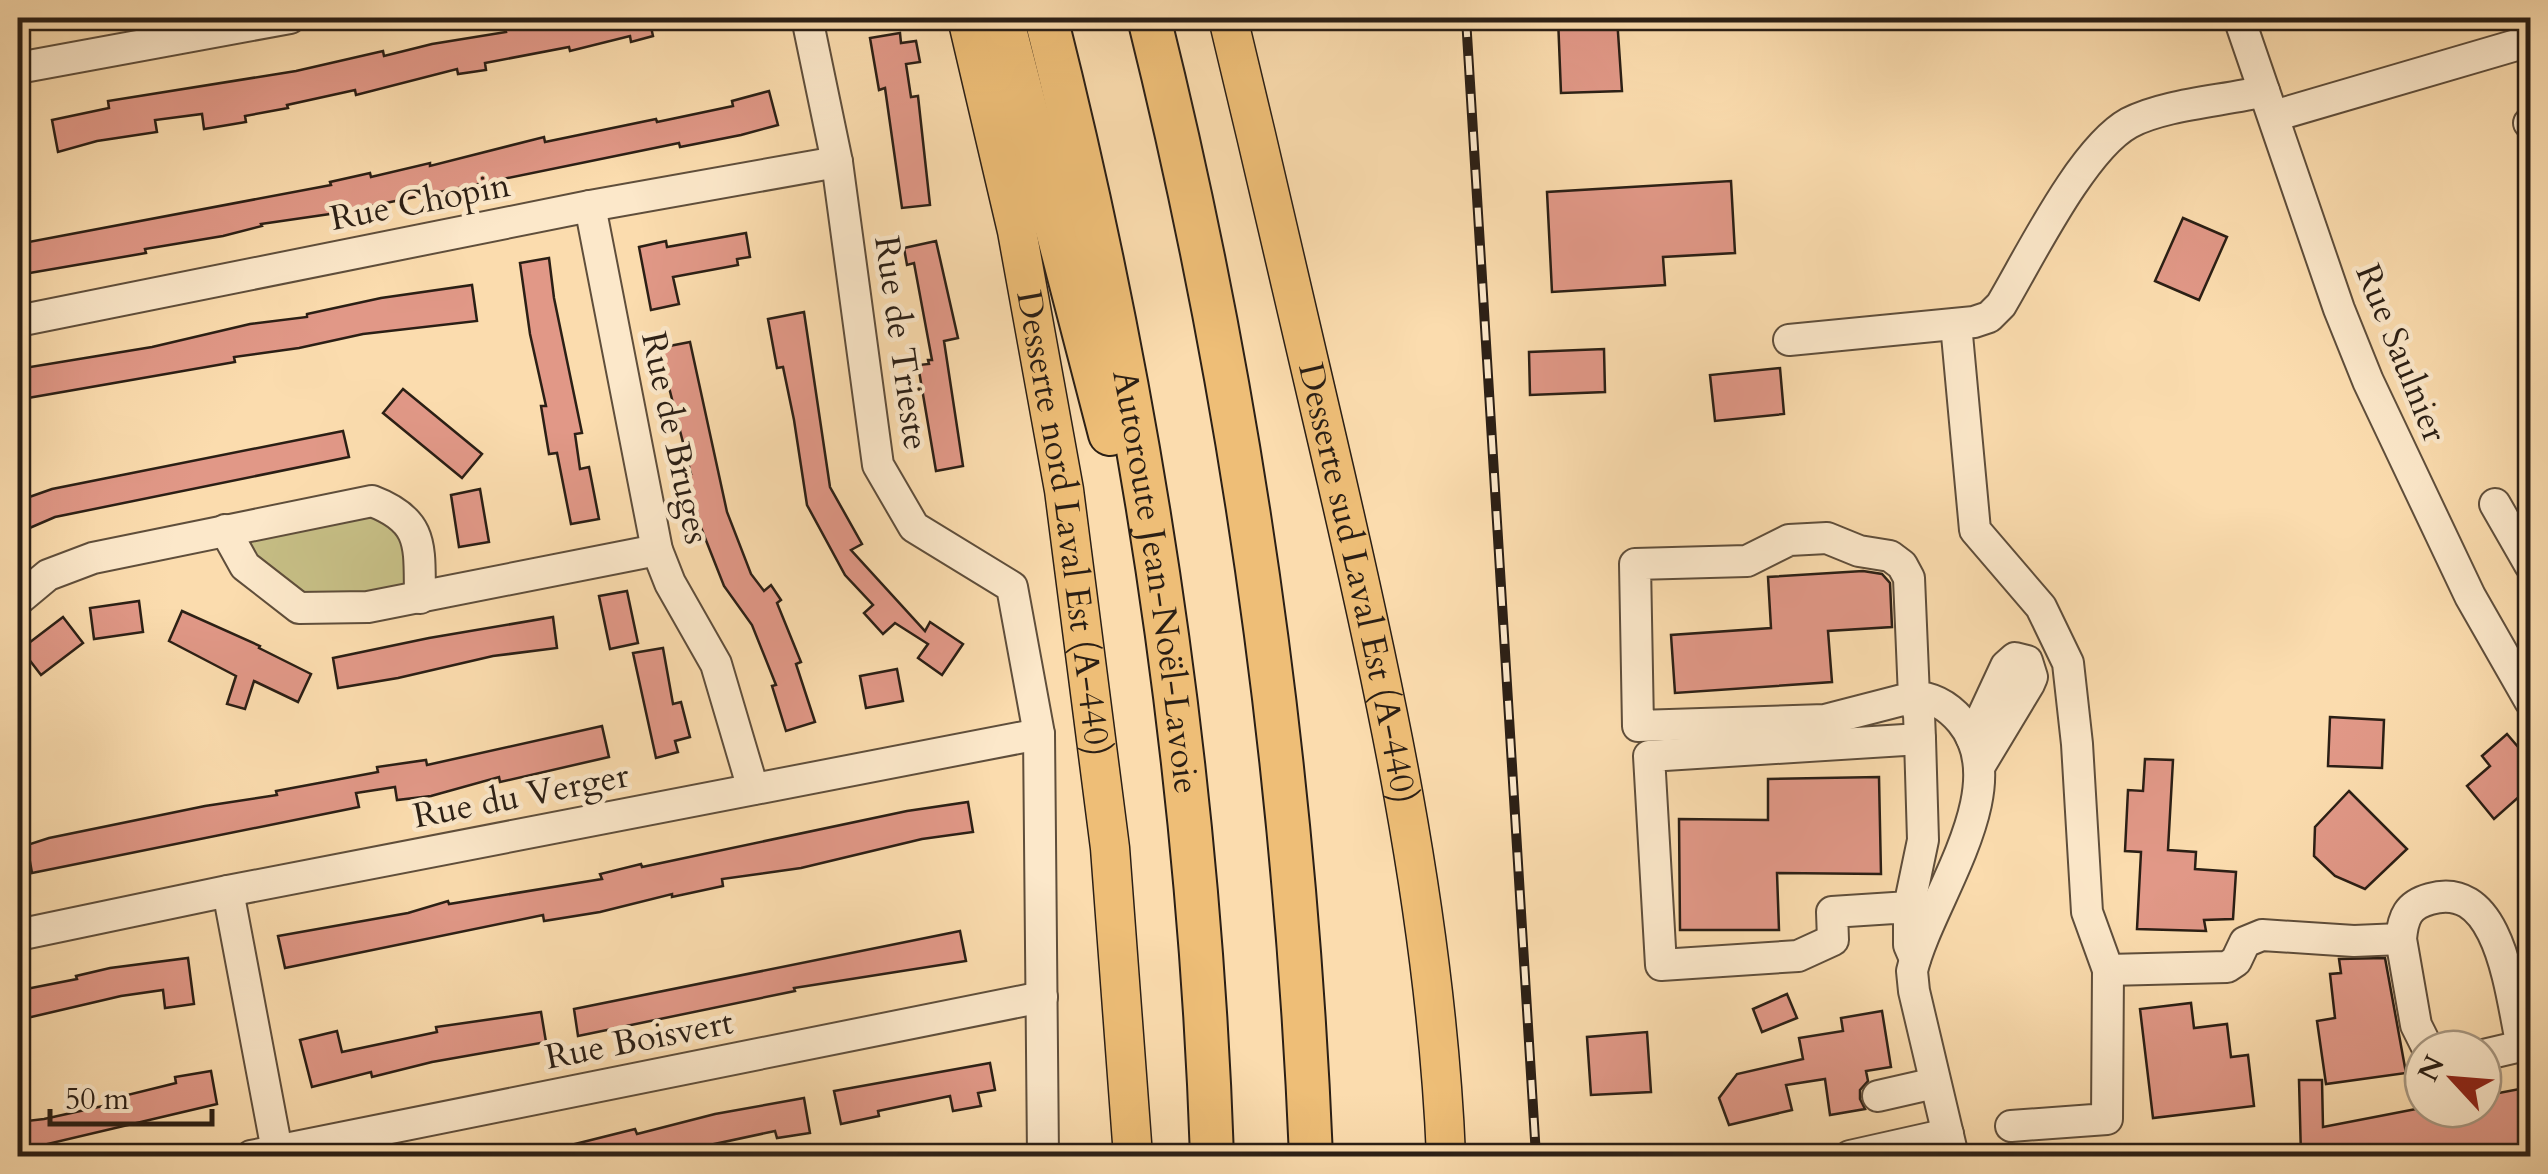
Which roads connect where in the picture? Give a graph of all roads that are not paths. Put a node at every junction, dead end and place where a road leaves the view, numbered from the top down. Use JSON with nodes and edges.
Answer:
{"nodes":[{"id":1,"x":283,"y":18,"type":"edge"},
{"id":2,"x":807,"y":18,"type":"edge"},
{"id":3,"x":967,"y":18,"type":"edge"},
{"id":4,"x":1002,"y":18,"type":"edge"},
{"id":5,"x":1046,"y":18,"type":"edge"},
{"id":6,"x":1149,"y":18,"type":"edge"},
{"id":7,"x":1228,"y":18,"type":"edge"},
{"id":8,"x":2239,"y":18,"type":"edge"},
{"id":9,"x":2530,"y":41,"type":"edge"},
{"id":10,"x":18,"y":68,"type":"edge"},
{"id":11,"x":2269,"y":104,"type":"junction"},
{"id":12,"x":837,"y":162,"type":"junction"},
{"id":13,"x":590,"y":206,"type":"junction"},
{"id":14,"x":18,"y":321,"type":"edge"},
{"id":15,"x":1956,"y":324,"type":"junction"},
{"id":16,"x":1789,"y":340,"type":"dead end"},
{"id":17,"x":2495,"y":504,"type":"dead end"},
{"id":18,"x":226,"y":530,"type":"junction"},
{"id":19,"x":658,"y":550,"type":"junction"},
{"id":20,"x":2530,"y":564,"type":"edge"},
{"id":21,"x":420,"y":598,"type":"junction"},
{"id":22,"x":18,"y":600,"type":"edge"},
{"id":23,"x":1172,"y":676,"type":"junction"},
{"id":24,"x":1914,"y":697,"type":"junction"},
{"id":25,"x":2530,"y":701,"type":"edge"},
{"id":26,"x":1038,"y":734,"type":"junction"},
{"id":27,"x":1920,"y":739,"type":"junction"},
{"id":28,"x":753,"y":790,"type":"junction"},
{"id":29,"x":228,"y":891,"type":"junction"},
{"id":30,"x":1909,"y":906,"type":"junction"},
{"id":31,"x":18,"y":935,"type":"edge"},
{"id":32,"x":2401,"y":939,"type":"junction"},
{"id":33,"x":1915,"y":959,"type":"junction"},
{"id":34,"x":2108,"y":970,"type":"junction"},
{"id":35,"x":1042,"y":997,"type":"junction"},
{"id":36,"x":2418,"y":1029,"type":"edge"},
{"id":37,"x":1124,"y":1036,"type":"junction"},
{"id":38,"x":2526,"y":1045,"type":"edge"},
{"id":39,"x":1935,"y":1083,"type":"junction"},
{"id":40,"x":1878,"y":1096,"type":"dead end"},
{"id":41,"x":2011,"y":1126,"type":"dead end"},
{"id":42,"x":1950,"y":1146,"type":"edge"},
{"id":43,"x":269,"y":1155,"type":"edge"},
{"id":44,"x":1044,"y":1156,"type":"edge"},
{"id":45,"x":1117,"y":1156,"type":"edge"},
{"id":46,"x":1134,"y":1156,"type":"edge"},
{"id":47,"x":1212,"y":1156,"type":"edge"},
{"id":48,"x":1311,"y":1156,"type":"edge"},
{"id":49,"x":1446,"y":1156,"type":"edge"},
{"id":50,"x":1850,"y":1156,"type":"edge"}],
"edges":[{"from":1,"to":10,"type":"street"},
{"from":2,"to":12,"type":"street","name":"Rue de Trieste"},
{"from":3,"to":37,"type":"main road","name":"Desserte nord Laval Est (A-440)"},
{"from":4,"to":23,"type":"highway"},
{"from":5,"to":23,"type":"highway","name":"Autoroute Jean-Noël-Lavoie"},
{"from":6,"to":48,"type":"highway"},
{"from":7,"to":49,"type":"main road","name":"Desserte sud Laval Est (A-440)"},
{"from":8,"to":11,"type":"street","name":"Rue Saulnier"},
{"from":9,"to":11,"type":"street"},
{"from":11,"to":15,"type":"street"},
{"from":11,"to":25,"type":"street","name":"Rue Saulnier"},
{"from":12,"to":13,"type":"street","name":"Rue Chopin"},
{"from":12,"to":26,"type":"street","name":"Rue de Trieste"},
{"from":13,"to":14,"type":"street","name":"Rue Chopin"},
{"from":13,"to":19,"type":"street","name":"Rue de Bruges"},
{"from":15,"to":16,"type":"street"},
{"from":15,"to":34,"type":"street"},
{"from":17,"to":20,"type":"street"},
{"from":18,"to":21,"type":"street"},
{"from":18,"to":21,"type":"street"},
{"from":18,"to":22,"type":"street"},
{"from":19,"to":21,"type":"street"},
{"from":19,"to":28,"type":"street","name":"Rue de Bruges"},
{"from":23,"to":47,"type":"highway","name":"Autoroute Jean-Noël-Lavoie"},
{"from":24,"to":24,"type":"street"},
{"from":24,"to":27,"type":"street"},
{"from":24,"to":33,"type":"street"},
{"from":26,"to":28,"type":"street","name":"Rue du Verger"},
{"from":26,"to":35,"type":"street","name":"Rue de Trieste"},
{"from":27,"to":30,"type":"street"},
{"from":27,"to":30,"type":"street"},
{"from":28,"to":29,"type":"street","name":"Rue du Verger"},
{"from":29,"to":31,"type":"street","name":"Rue du Verger"},
{"from":29,"to":43,"type":"street"},
{"from":30,"to":33,"type":"street"},
{"from":32,"to":34,"type":"street"},
{"from":32,"to":36,"type":"street"},
{"from":32,"to":38,"type":"street"},
{"from":33,"to":39,"type":"street"},
{"from":34,"to":41,"type":"street"},
{"from":35,"to":43,"type":"street","name":"Rue Boisvert"},
{"from":35,"to":44,"type":"street","name":"Rue de Trieste"},
{"from":37,"to":45,"type":"main road"},
{"from":37,"to":46,"type":"main road"},
{"from":39,"to":40,"type":"street"},
{"from":39,"to":42,"type":"street"},
{"from":42,"to":50,"type":"street"}]}
